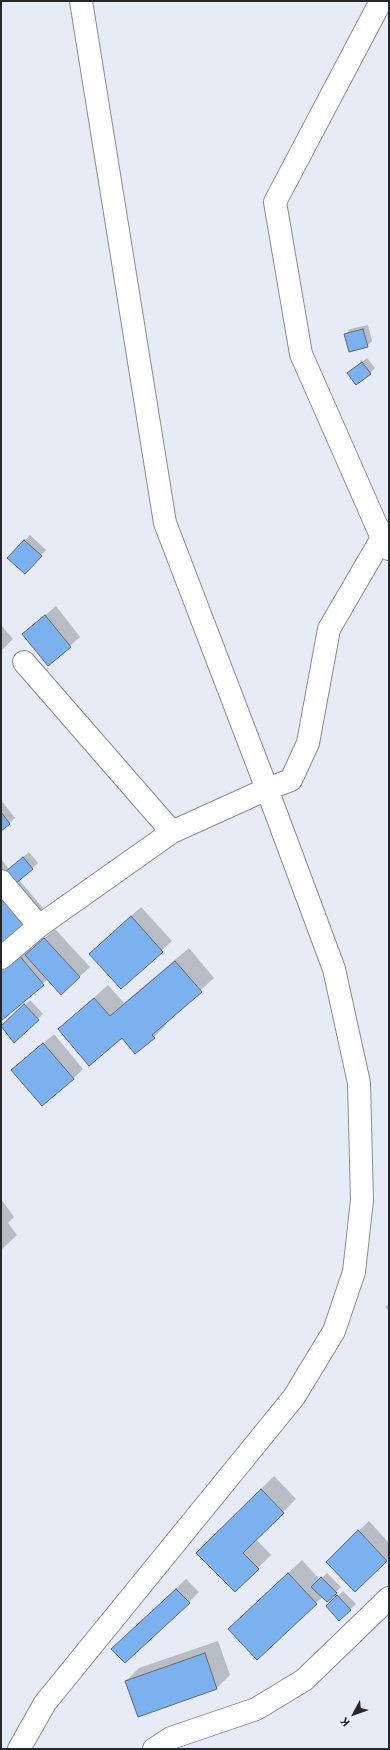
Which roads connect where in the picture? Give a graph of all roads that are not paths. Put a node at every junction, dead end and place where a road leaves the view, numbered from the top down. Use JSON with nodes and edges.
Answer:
{"nodes":[{"id":1,"x":81,"y":1,"type":"edge"},
{"id":2,"x":382,"y":1,"type":"edge"},
{"id":3,"x":387,"y":540,"type":"edge"},
{"id":4,"x":24,"y":662,"type":"dead end"},
{"id":5,"x":267,"y":789,"type":"junction"},
{"id":6,"x":172,"y":832,"type":"junction"},
{"id":7,"x":1,"y":881,"type":"edge"},
{"id":8,"x":39,"y":926,"type":"junction"},
{"id":9,"x":1,"y":958,"type":"edge"},
{"id":10,"x":389,"y":1598,"type":"edge"},
{"id":11,"x":19,"y":1749,"type":"edge"},
{"id":12,"x":154,"y":1749,"type":"edge"}],
"edges":[{"from":1,"to":5,"type":"street"},
{"from":2,"to":3,"type":"street"},
{"from":3,"to":5,"type":"street"},
{"from":4,"to":6,"type":"street"},
{"from":5,"to":6,"type":"street"},
{"from":5,"to":11,"type":"street"},
{"from":6,"to":8,"type":"street"},
{"from":7,"to":8,"type":"street"},
{"from":8,"to":9,"type":"street"},
{"from":10,"to":12,"type":"street"}]}
